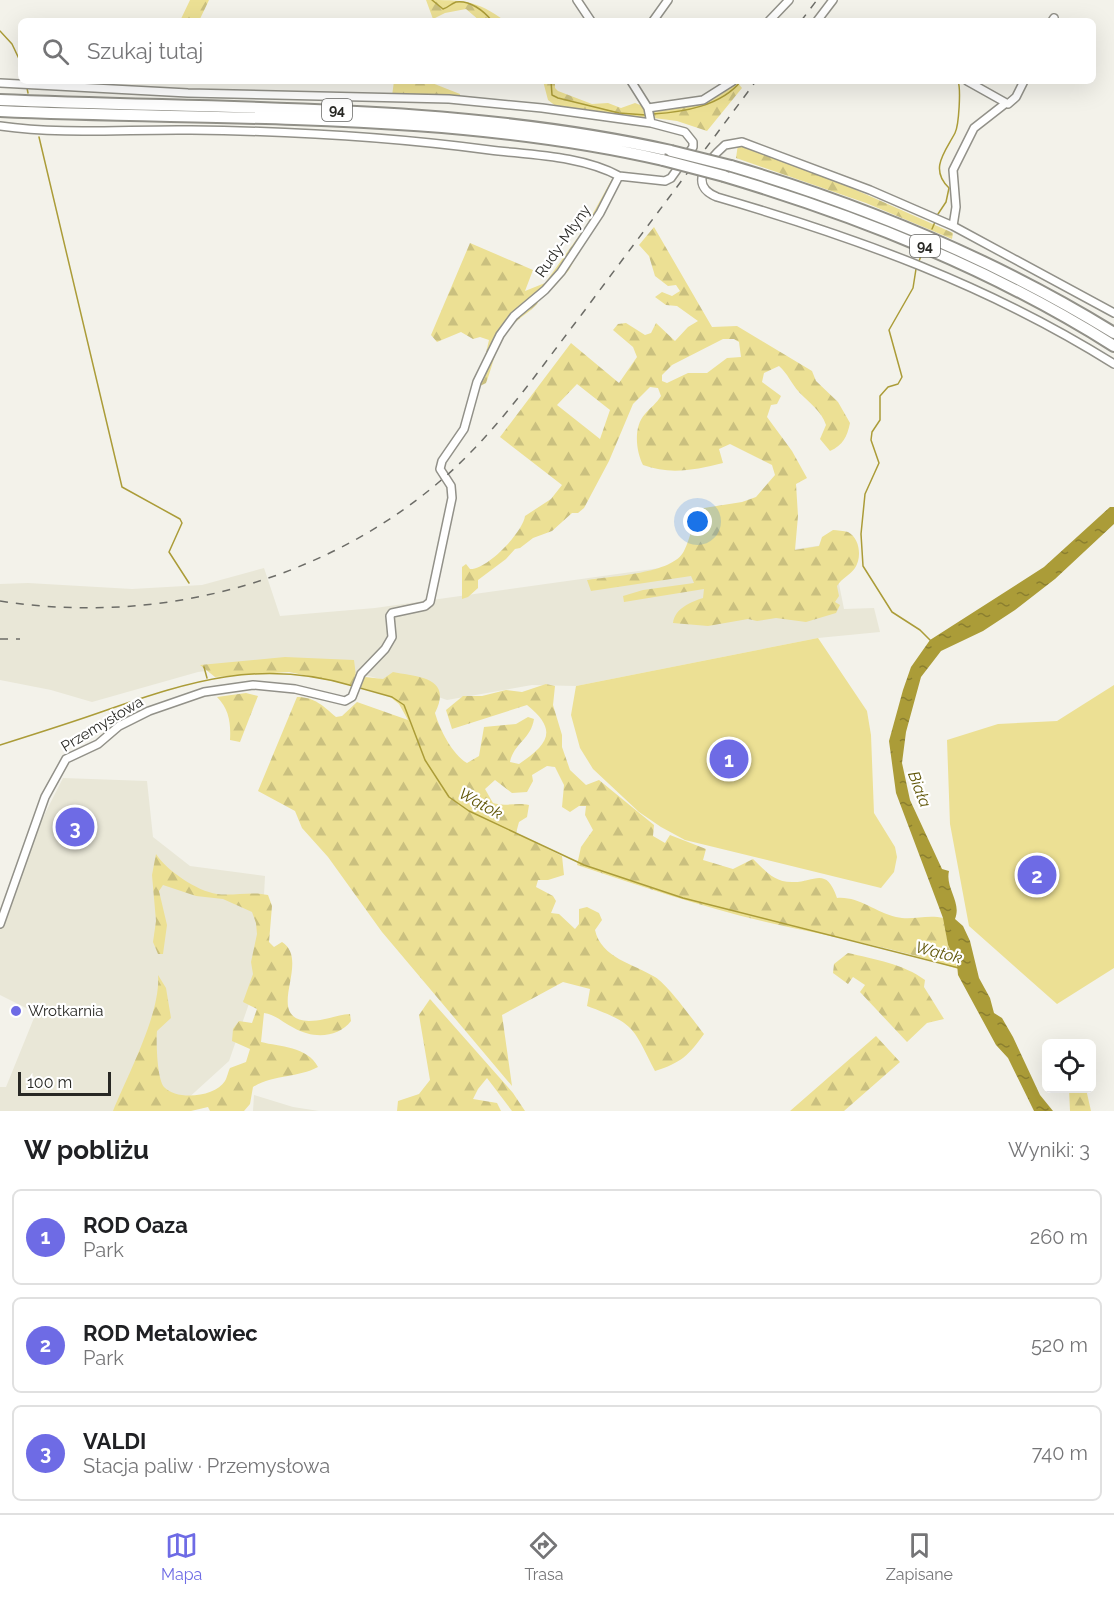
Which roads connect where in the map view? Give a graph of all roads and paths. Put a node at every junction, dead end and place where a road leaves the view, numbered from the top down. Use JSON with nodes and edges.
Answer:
{"nodes":[{"id":1,"x":577,"y":0,"type":"edge"},
{"id":2,"x":668,"y":0,"type":"edge"},
{"id":3,"x":789,"y":0,"type":"edge"},
{"id":4,"x":833,"y":0,"type":"edge"},
{"id":5,"x":589,"y":18,"type":"edge"},
{"id":6,"x":655,"y":18,"type":"edge"},
{"id":7,"x":772,"y":18,"type":"edge"},
{"id":8,"x":820,"y":18,"type":"edge"},
{"id":9,"x":0,"y":83,"type":"edge"},
{"id":10,"x":18,"y":84,"type":"edge"},
{"id":11,"x":20,"y":84,"type":"edge"},
{"id":12,"x":633,"y":84,"type":"edge"},
{"id":13,"x":728,"y":84,"type":"edge"},
{"id":14,"x":972,"y":84,"type":"edge"},
{"id":15,"x":1022,"y":84,"type":"edge"},
{"id":16,"x":0,"y":100,"type":"edge"},
{"id":17,"x":1006,"y":103,"type":"junction"},
{"id":18,"x":648,"y":108,"type":"junction"},
{"id":19,"x":0,"y":111,"type":"edge"},
{"id":20,"x":651,"y":123,"type":"junction"},
{"id":21,"x":0,"y":126,"type":"edge"},
{"id":22,"x":619,"y":176,"type":"junction"},
{"id":23,"x":953,"y":226,"type":"junction"},
{"id":24,"x":1114,"y":313,"type":"edge"},
{"id":25,"x":1114,"y":333,"type":"edge"},
{"id":26,"x":1114,"y":346,"type":"edge"},
{"id":27,"x":1114,"y":364,"type":"edge"},
{"id":28,"x":372,"y":661,"type":"joint"},
{"id":29,"x":0,"y":924,"type":"edge"}],
"edges":[{"from":1,"to":5,"type":"street"},
{"from":2,"to":6,"type":"street"},
{"from":3,"to":7,"type":"street"},
{"from":4,"to":8,"type":"street"},
{"from":9,"to":10,"type":"street"},
{"from":11,"to":20,"type":"street"},
{"from":12,"to":18,"type":"street"},
{"from":13,"to":18,"type":"street"},
{"from":14,"to":17,"type":"street"},
{"from":15,"to":17,"type":"street"},
{"from":16,"to":25,"type":"main road","number":"94","bridge":true},
{"from":17,"to":23,"type":"street"},
{"from":18,"to":20,"type":"street"},
{"from":19,"to":26,"type":"main road","number":"94","bridge":true},
{"from":20,"to":22,"type":"street"},
{"from":21,"to":22,"type":"street"},
{"from":22,"to":28,"type":"street","name":"Rudy-Młyny"},
{"from":23,"to":24,"type":"street"},
{"from":23,"to":27,"type":"street"},
{"from":28,"to":29,"type":"street","name":"Przemysłowa"}]}
